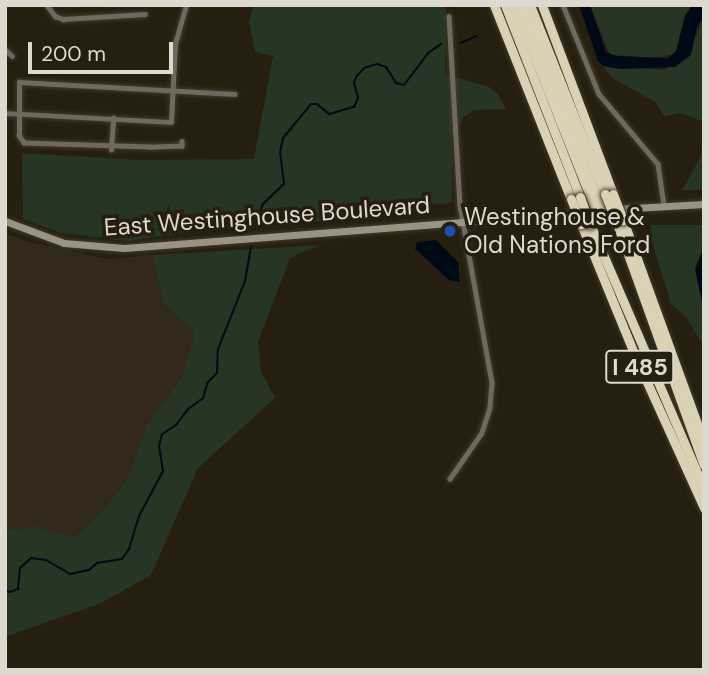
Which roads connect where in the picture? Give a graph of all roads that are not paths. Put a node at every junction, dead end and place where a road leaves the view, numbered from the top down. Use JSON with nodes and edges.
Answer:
{"nodes":[{"id":1,"x":47,"y":5,"type":"edge"},
{"id":2,"x":186,"y":5,"type":"edge"},
{"id":3,"x":495,"y":5,"type":"edge"},
{"id":4,"x":505,"y":5,"type":"edge"},
{"id":5,"x":514,"y":5,"type":"edge"},
{"id":6,"x":522,"y":5,"type":"edge"},
{"id":7,"x":530,"y":5,"type":"edge"},
{"id":8,"x":542,"y":5,"type":"edge"},
{"id":9,"x":563,"y":5,"type":"edge"},
{"id":10,"x":145,"y":14,"type":"dead end"},
{"id":11,"x":449,"y":16,"type":"dead end"},
{"id":12,"x":5,"y":49,"type":"edge"},
{"id":13,"x":12,"y":56,"type":"dead end"},
{"id":14,"x":173,"y":90,"type":"junction"},
{"id":15,"x":235,"y":94,"type":"dead end"},
{"id":16,"x":5,"y":113,"type":"edge"},
{"id":17,"x":20,"y":113,"type":"junction"},
{"id":18,"x":113,"y":118,"type":"junction"},
{"id":19,"x":182,"y":141,"type":"dead end"},
{"id":20,"x":111,"y":147,"type":"junction"},
{"id":21,"x":609,"y":194,"type":"junction"},
{"id":22,"x":575,"y":198,"type":"junction"},
{"id":23,"x":704,"y":204,"type":"edge"},
{"id":24,"x":664,"y":206,"type":"junction"},
{"id":25,"x":599,"y":211,"type":"junction"},
{"id":26,"x":5,"y":221,"type":"edge"},
{"id":27,"x":620,"y":221,"type":"junction"},
{"id":28,"x":463,"y":222,"type":"junction"},
{"id":29,"x":585,"y":224,"type":"junction"},
{"id":30,"x":632,"y":323,"type":"junction"},
{"id":31,"x":659,"y":407,"type":"junction"},
{"id":32,"x":704,"y":443,"type":"edge"},
{"id":33,"x":704,"y":465,"type":"edge"},
{"id":34,"x":450,"y":479,"type":"dead end"},
{"id":35,"x":704,"y":489,"type":"edge"},
{"id":36,"x":704,"y":508,"type":"edge"}],
"edges":[{"from":1,"to":10,"type":"street"},
{"from":2,"to":14,"type":"street"},
{"from":3,"to":22,"type":"highway","number":"I 485"},
{"from":4,"to":22,"type":"highway","number":"I 485"},
{"from":5,"to":25,"type":"highway"},
{"from":6,"to":25,"type":"highway"},
{"from":7,"to":21,"type":"highway","number":"I 485"},
{"from":8,"to":21,"type":"highway","number":"I 485"},
{"from":9,"to":24,"type":"street"},
{"from":11,"to":28,"type":"street"},
{"from":12,"to":13,"type":"street"},
{"from":14,"to":15,"type":"street"},
{"from":14,"to":17,"type":"street"},
{"from":14,"to":18,"type":"street"},
{"from":16,"to":17,"type":"street"},
{"from":17,"to":18,"type":"street"},
{"from":17,"to":20,"type":"street"},
{"from":18,"to":20,"type":"street"},
{"from":19,"to":20,"type":"street"},
{"from":21,"to":27,"type":"highway","number":"I 485","bridge":true},
{"from":22,"to":29,"type":"highway","number":"I 485","bridge":true},
{"from":23,"to":24,"type":"main road","name":"East Westinghouse Boulevard"},
{"from":24,"to":25,"type":"main road","name":"East Westinghouse Boulevard"},
{"from":25,"to":28,"type":"main road","name":"East Westinghouse Boulevard"},
{"from":26,"to":28,"type":"main road","name":"East Westinghouse Boulevard"},
{"from":27,"to":32,"type":"highway","number":"I 485"},
{"from":27,"to":33,"type":"highway","number":"I 485"},
{"from":28,"to":34,"type":"street"},
{"from":29,"to":30,"type":"highway","number":"I 485"},
{"from":29,"to":31,"type":"highway","number":"I 485"},
{"from":30,"to":31,"type":"highway"},
{"from":30,"to":35,"type":"highway","number":"I 485"},
{"from":31,"to":36,"type":"highway","number":"I 485"}]}
